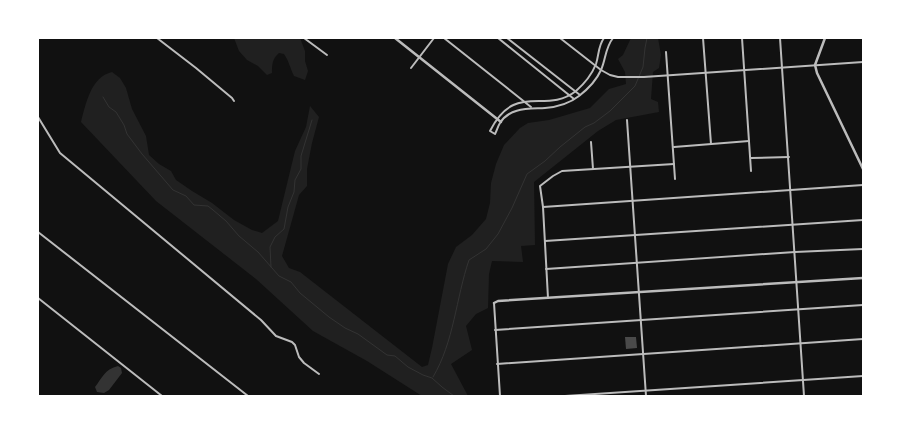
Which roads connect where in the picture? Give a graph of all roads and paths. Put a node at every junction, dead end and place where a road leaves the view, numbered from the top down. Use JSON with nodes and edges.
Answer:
{"nodes":[{"id":1,"x":157,"y":38,"type":"edge"},
{"id":2,"x":304,"y":38,"type":"edge"},
{"id":3,"x":395,"y":38,"type":"edge"},
{"id":4,"x":434,"y":38,"type":"edge"},
{"id":5,"x":444,"y":38,"type":"edge"},
{"id":6,"x":498,"y":38,"type":"edge"},
{"id":7,"x":507,"y":38,"type":"edge"},
{"id":8,"x":560,"y":38,"type":"edge"},
{"id":9,"x":604,"y":38,"type":"edge"},
{"id":10,"x":612,"y":38,"type":"edge"},
{"id":11,"x":703,"y":38,"type":"edge"},
{"id":12,"x":742,"y":38,"type":"edge"},
{"id":13,"x":780,"y":38,"type":"edge"},
{"id":14,"x":825,"y":38,"type":"edge"},
{"id":15,"x":666,"y":52,"type":"dead end"},
{"id":16,"x":327,"y":55,"type":"dead end"},
{"id":17,"x":419,"y":57,"type":"junction"},
{"id":18,"x":863,"y":62,"type":"edge"},
{"id":19,"x":595,"y":65,"type":"junction"},
{"id":20,"x":815,"y":65,"type":"junction"},
{"id":21,"x":783,"y":67,"type":"junction"},
{"id":22,"x":411,"y":68,"type":"dead end"},
{"id":23,"x":601,"y":70,"type":"junction"},
{"id":24,"x":745,"y":70,"type":"junction"},
{"id":25,"x":705,"y":73,"type":"junction"},
{"id":26,"x":668,"y":75,"type":"junction"},
{"id":27,"x":575,"y":91,"type":"junction"},
{"id":28,"x":569,"y":95,"type":"junction"},
{"id":29,"x":580,"y":95,"type":"junction"},
{"id":30,"x":574,"y":99,"type":"junction"},
{"id":31,"x":234,"y":101,"type":"dead end"},
{"id":32,"x":524,"y":101,"type":"junction"},
{"id":33,"x":532,"y":108,"type":"junction"},
{"id":34,"x":38,"y":117,"type":"edge"},
{"id":35,"x":496,"y":118,"type":"junction"},
{"id":36,"x":628,"y":120,"type":"dead end"},
{"id":37,"x":501,"y":122,"type":"junction"},
{"id":38,"x":749,"y":141,"type":"junction"},
{"id":39,"x":591,"y":142,"type":"dead end"},
{"id":40,"x":711,"y":144,"type":"junction"},
{"id":41,"x":674,"y":147,"type":"junction"},
{"id":42,"x":788,"y":157,"type":"junction"},
{"id":43,"x":751,"y":158,"type":"junction"},
{"id":44,"x":674,"y":164,"type":"junction"},
{"id":45,"x":630,"y":167,"type":"junction"},
{"id":46,"x":593,"y":169,"type":"junction"},
{"id":47,"x":863,"y":169,"type":"edge"},
{"id":48,"x":751,"y":171,"type":"dead end"},
{"id":49,"x":675,"y":179,"type":"dead end"},
{"id":50,"x":863,"y":186,"type":"edge"},
{"id":51,"x":791,"y":190,"type":"junction"},
{"id":52,"x":633,"y":200,"type":"junction"},
{"id":53,"x":543,"y":207,"type":"junction"},
{"id":54,"x":863,"y":220,"type":"edge"},
{"id":55,"x":793,"y":224,"type":"junction"},
{"id":56,"x":38,"y":232,"type":"edge"},
{"id":57,"x":635,"y":234,"type":"junction"},
{"id":58,"x":545,"y":241,"type":"junction"},
{"id":59,"x":863,"y":249,"type":"edge"},
{"id":60,"x":795,"y":252,"type":"junction"},
{"id":61,"x":636,"y":262,"type":"junction"},
{"id":62,"x":546,"y":269,"type":"junction"},
{"id":63,"x":863,"y":278,"type":"edge"},
{"id":64,"x":797,"y":282,"type":"junction"},
{"id":65,"x":638,"y":291,"type":"junction"},
{"id":66,"x":38,"y":298,"type":"edge"},
{"id":67,"x":548,"y":298,"type":"junction"},
{"id":68,"x":494,"y":303,"type":"joint"},
{"id":69,"x":863,"y":305,"type":"edge"},
{"id":70,"x":798,"y":309,"type":"junction"},
{"id":71,"x":640,"y":320,"type":"junction"},
{"id":72,"x":495,"y":330,"type":"junction"},
{"id":73,"x":863,"y":339,"type":"edge"},
{"id":74,"x":801,"y":343,"type":"junction"},
{"id":75,"x":643,"y":354,"type":"junction"},
{"id":76,"x":497,"y":364,"type":"junction"},
{"id":77,"x":319,"y":374,"type":"dead end"},
{"id":78,"x":863,"y":376,"type":"edge"},
{"id":79,"x":803,"y":380,"type":"junction"},
{"id":80,"x":646,"y":391,"type":"junction"},
{"id":81,"x":162,"y":396,"type":"edge"},
{"id":82,"x":248,"y":396,"type":"edge"},
{"id":83,"x":500,"y":396,"type":"edge"},
{"id":84,"x":565,"y":396,"type":"edge"},
{"id":85,"x":646,"y":396,"type":"edge"},
{"id":86,"x":804,"y":396,"type":"edge"}],
"edges":[{"from":1,"to":31,"type":"street"},
{"from":2,"to":16,"type":"street"},
{"from":3,"to":17,"type":"street"},
{"from":4,"to":17,"type":"street"},
{"from":5,"to":32,"type":"street"},
{"from":6,"to":28,"type":"street"},
{"from":7,"to":27,"type":"street"},
{"from":8,"to":19,"type":"street"},
{"from":9,"to":19,"type":"street"},
{"from":10,"to":23,"type":"street"},
{"from":11,"to":25,"type":"street"},
{"from":12,"to":24,"type":"street"},
{"from":13,"to":21,"type":"street"},
{"from":14,"to":20,"type":"street"},
{"from":15,"to":26,"type":"street"},
{"from":17,"to":22,"type":"street"},
{"from":17,"to":35,"type":"street"},
{"from":18,"to":20,"type":"street"},
{"from":19,"to":23,"type":"street"},
{"from":19,"to":27,"type":"street"},
{"from":20,"to":21,"type":"street"},
{"from":20,"to":47,"type":"street"},
{"from":21,"to":24,"type":"street"},
{"from":21,"to":42,"type":"street"},
{"from":23,"to":26,"type":"street"},
{"from":23,"to":29,"type":"street"},
{"from":24,"to":25,"type":"street"},
{"from":24,"to":38,"type":"street"},
{"from":25,"to":26,"type":"street"},
{"from":25,"to":40,"type":"street"},
{"from":26,"to":41,"type":"street"},
{"from":27,"to":28,"type":"street"},
{"from":27,"to":29,"type":"street"},
{"from":28,"to":30,"type":"street"},
{"from":28,"to":32,"type":"street"},
{"from":29,"to":30,"type":"street"},
{"from":30,"to":33,"type":"street"},
{"from":32,"to":33,"type":"street"},
{"from":32,"to":35,"type":"street"},
{"from":33,"to":37,"type":"street"},
{"from":34,"to":77,"type":"street"},
{"from":35,"to":37,"type":"street"},
{"from":35,"to":37,"type":"street"},
{"from":36,"to":45,"type":"street"},
{"from":38,"to":40,"type":"street"},
{"from":38,"to":43,"type":"street"},
{"from":39,"to":46,"type":"street"},
{"from":40,"to":41,"type":"street"},
{"from":41,"to":44,"type":"street"},
{"from":42,"to":43,"type":"street"},
{"from":42,"to":51,"type":"street"},
{"from":43,"to":48,"type":"street"},
{"from":44,"to":45,"type":"street"},
{"from":44,"to":49,"type":"street"},
{"from":45,"to":46,"type":"street"},
{"from":45,"to":52,"type":"street"},
{"from":46,"to":53,"type":"street"},
{"from":50,"to":51,"type":"street"},
{"from":51,"to":52,"type":"street"},
{"from":51,"to":55,"type":"street"},
{"from":52,"to":53,"type":"street"},
{"from":52,"to":57,"type":"street"},
{"from":53,"to":58,"type":"street"},
{"from":54,"to":55,"type":"street"},
{"from":55,"to":57,"type":"street"},
{"from":55,"to":60,"type":"street"},
{"from":56,"to":82,"type":"street"},
{"from":57,"to":58,"type":"street"},
{"from":57,"to":61,"type":"street"},
{"from":58,"to":62,"type":"street"},
{"from":59,"to":60,"type":"street"},
{"from":60,"to":61,"type":"street"},
{"from":60,"to":64,"type":"street"},
{"from":61,"to":62,"type":"street"},
{"from":61,"to":65,"type":"street"},
{"from":62,"to":67,"type":"street"},
{"from":63,"to":64,"type":"street"},
{"from":64,"to":65,"type":"street"},
{"from":64,"to":70,"type":"street"},
{"from":65,"to":67,"type":"street"},
{"from":65,"to":71,"type":"street"},
{"from":66,"to":81,"type":"street"},
{"from":67,"to":68,"type":"street"},
{"from":68,"to":72,"type":"street"},
{"from":69,"to":70,"type":"street"},
{"from":70,"to":71,"type":"street"},
{"from":70,"to":74,"type":"street"},
{"from":71,"to":72,"type":"street"},
{"from":71,"to":75,"type":"street"},
{"from":72,"to":76,"type":"street"},
{"from":73,"to":74,"type":"street"},
{"from":74,"to":75,"type":"street"},
{"from":74,"to":79,"type":"street"},
{"from":75,"to":76,"type":"street"},
{"from":75,"to":80,"type":"street"},
{"from":76,"to":83,"type":"street"},
{"from":78,"to":79,"type":"street"},
{"from":79,"to":80,"type":"street"},
{"from":79,"to":86,"type":"street"},
{"from":80,"to":84,"type":"street"},
{"from":80,"to":85,"type":"street"}]}
